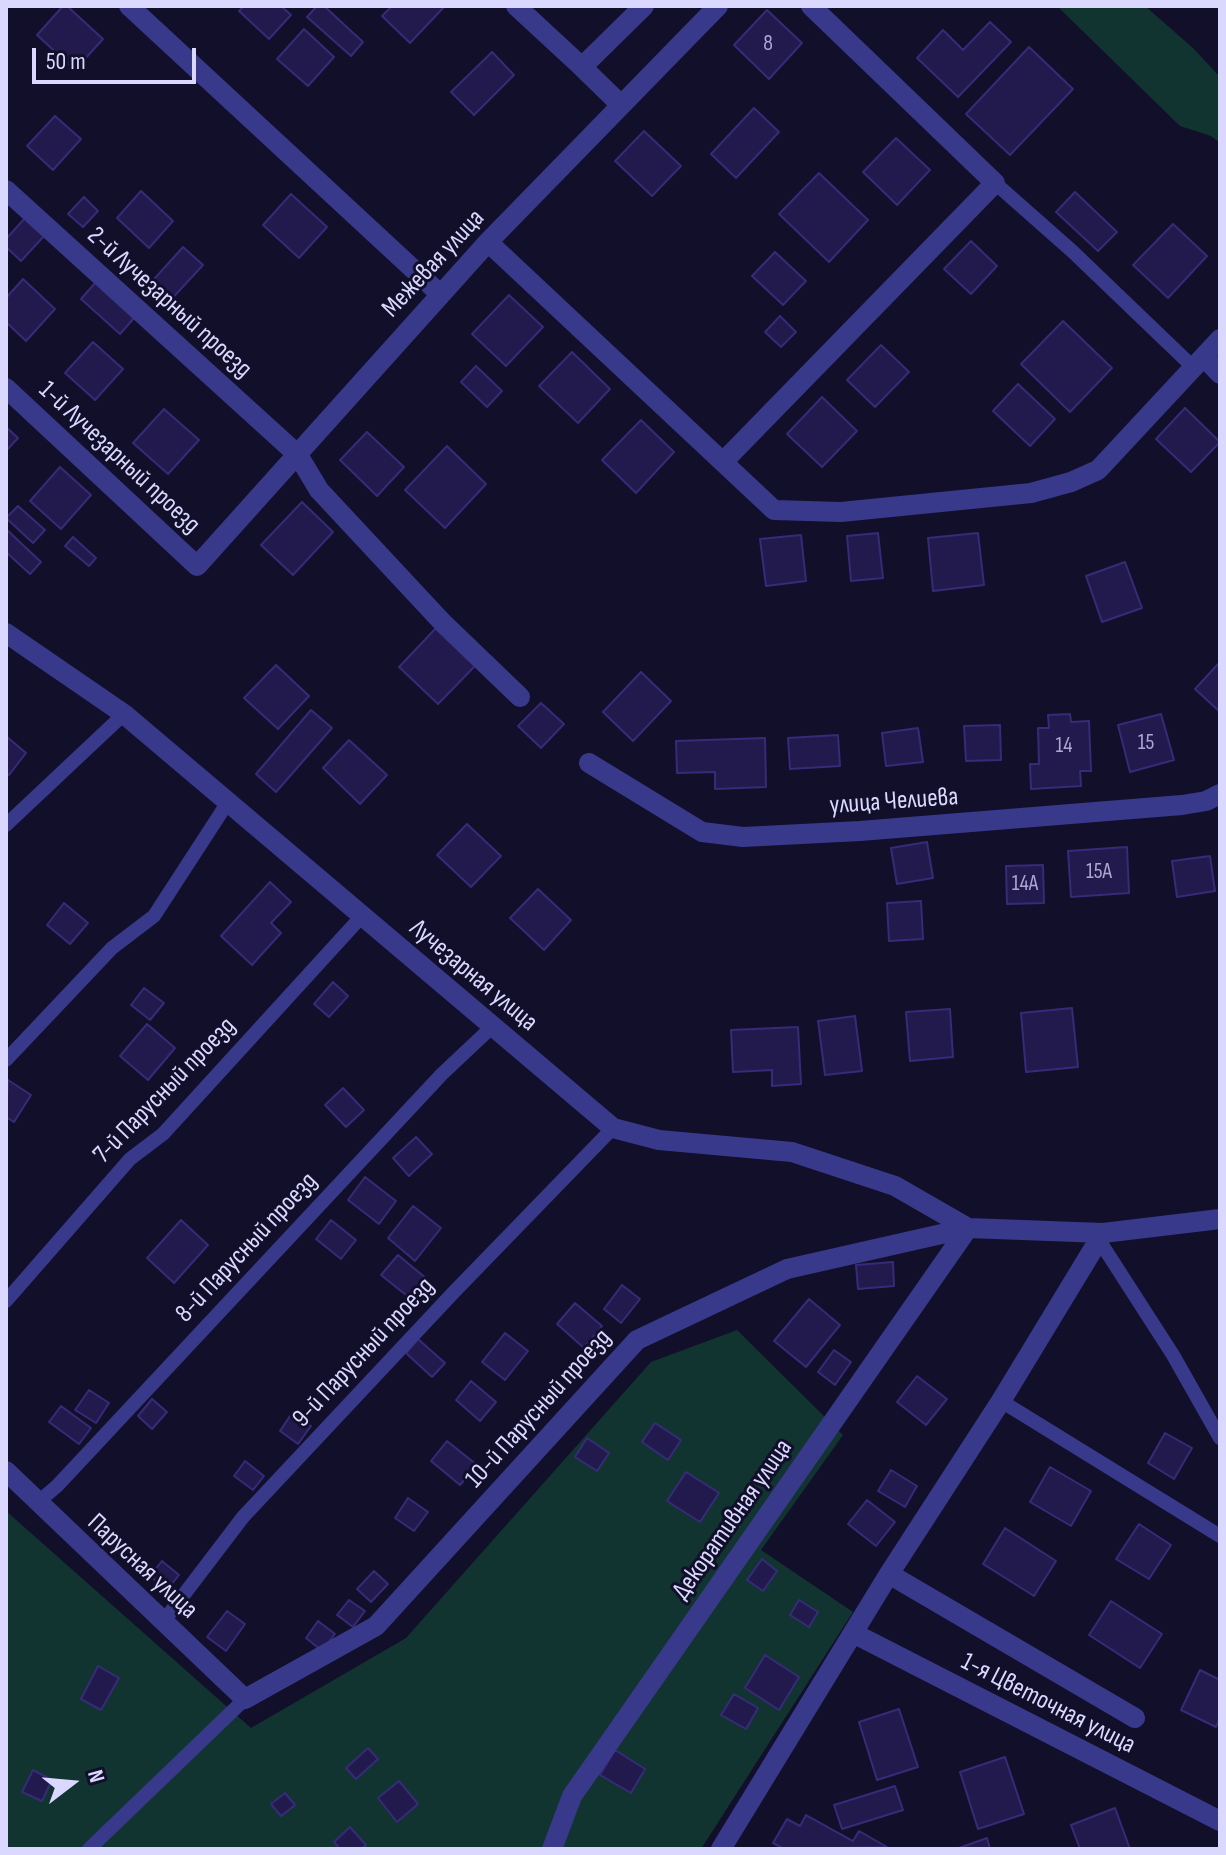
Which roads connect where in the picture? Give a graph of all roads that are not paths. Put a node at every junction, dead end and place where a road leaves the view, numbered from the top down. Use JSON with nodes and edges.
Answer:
{"nodes":[{"id":1,"x":129,"y":6,"type":"edge"},
{"id":2,"x":516,"y":6,"type":"edge"},
{"id":3,"x":644,"y":6,"type":"edge"},
{"id":4,"x":718,"y":6,"type":"edge"},
{"id":5,"x":811,"y":6,"type":"edge"},
{"id":6,"x":582,"y":67,"type":"junction"},
{"id":7,"x":621,"y":105,"type":"junction"},
{"id":8,"x":995,"y":183,"type":"junction"},
{"id":9,"x":6,"y":190,"type":"edge"},
{"id":10,"x":488,"y":242,"type":"junction"},
{"id":11,"x":440,"y":294,"type":"junction"},
{"id":12,"x":1220,"y":339,"type":"edge"},
{"id":13,"x":1198,"y":362,"type":"junction"},
{"id":14,"x":1220,"y":374,"type":"edge"},
{"id":15,"x":6,"y":388,"type":"edge"},
{"id":16,"x":298,"y":455,"type":"junction"},
{"id":17,"x":723,"y":462,"type":"junction"},
{"id":18,"x":197,"y":566,"type":"joint"},
{"id":19,"x":6,"y":633,"type":"edge"},
{"id":20,"x":520,"y":697,"type":"dead end"},
{"id":21,"x":124,"y":714,"type":"junction"},
{"id":22,"x":589,"y":763,"type":"dead end"},
{"id":23,"x":1220,"y":794,"type":"edge"},
{"id":24,"x":228,"y":802,"type":"junction"},
{"id":25,"x":6,"y":825,"type":"edge"},
{"id":26,"x":362,"y":916,"type":"junction"},
{"id":27,"x":493,"y":1026,"type":"junction"},
{"id":28,"x":6,"y":1060,"type":"edge"},
{"id":29,"x":613,"y":1128,"type":"junction"},
{"id":30,"x":1220,"y":1219,"type":"edge"},
{"id":31,"x":968,"y":1228,"type":"junction"},
{"id":32,"x":1101,"y":1237,"type":"junction"},
{"id":33,"x":6,"y":1301,"type":"edge"},
{"id":34,"x":1001,"y":1401,"type":"junction"},
{"id":35,"x":1220,"y":1438,"type":"edge"},
{"id":36,"x":6,"y":1471,"type":"edge"},
{"id":37,"x":37,"y":1503,"type":"junction"},
{"id":38,"x":1220,"y":1536,"type":"edge"},
{"id":39,"x":889,"y":1574,"type":"junction"},
{"id":40,"x":163,"y":1622,"type":"junction"},
{"id":41,"x":853,"y":1633,"type":"junction"},
{"id":42,"x":245,"y":1699,"type":"junction"},
{"id":43,"x":1135,"y":1718,"type":"dead end"},
{"id":44,"x":1220,"y":1821,"type":"edge"},
{"id":45,"x":89,"y":1849,"type":"edge"},
{"id":46,"x":552,"y":1849,"type":"edge"},
{"id":47,"x":721,"y":1849,"type":"edge"}],
"edges":[{"from":1,"to":11,"type":"street"},
{"from":2,"to":6,"type":"street"},
{"from":3,"to":6,"type":"street"},
{"from":4,"to":7,"type":"street","name":"Межевая улица"},
{"from":5,"to":8,"type":"street"},
{"from":6,"to":7,"type":"street"},
{"from":7,"to":10,"type":"street","name":"Межевая улица"},
{"from":8,"to":13,"type":"lane"},
{"from":8,"to":17,"type":"street"},
{"from":9,"to":16,"type":"street","name":"2-й Лучезарный проезд"},
{"from":10,"to":11,"type":"street","name":"Межевая улица"},
{"from":10,"to":17,"type":"street"},
{"from":11,"to":16,"type":"street","name":"Межевая улица"},
{"from":12,"to":13,"type":"street"},
{"from":13,"to":14,"type":"street"},
{"from":13,"to":17,"type":"street"},
{"from":15,"to":18,"type":"street","name":"1-й Лучезарный проезд"},
{"from":16,"to":18,"type":"street","name":"Межевая улица"},
{"from":16,"to":20,"type":"street"},
{"from":19,"to":21,"type":"street","name":"Лучезарная улица"},
{"from":21,"to":24,"type":"street","name":"Лучезарная улица"},
{"from":21,"to":25,"type":"lane"},
{"from":22,"to":23,"type":"street","name":"улица Челиева"},
{"from":24,"to":26,"type":"street","name":"Лучезарная улица"},
{"from":24,"to":28,"type":"lane"},
{"from":26,"to":27,"type":"street","name":"Лучезарная улица"},
{"from":26,"to":33,"type":"lane","name":"7-й Парусный проезд"},
{"from":27,"to":29,"type":"street","name":"Лучезарная улица"},
{"from":27,"to":37,"type":"lane","name":"8-й Парусный проезд"},
{"from":29,"to":31,"type":"street","name":"Лучезарная улица"},
{"from":29,"to":40,"type":"lane","name":"9-й Парусный проезд"},
{"from":30,"to":32,"type":"street"},
{"from":31,"to":32,"type":"street"},
{"from":31,"to":42,"type":"street","name":"10-й Парусный проезд"},
{"from":31,"to":46,"type":"street","name":"Декоративная улица"},
{"from":32,"to":34,"type":"street"},
{"from":32,"to":35,"type":"lane"},
{"from":34,"to":38,"type":"lane"},
{"from":34,"to":39,"type":"street"},
{"from":36,"to":37,"type":"street","name":"Парусная улица"},
{"from":37,"to":40,"type":"street","name":"Парусная улица"},
{"from":39,"to":41,"type":"street"},
{"from":39,"to":43,"type":"street"},
{"from":40,"to":42,"type":"street","name":"Парусная улица"},
{"from":41,"to":44,"type":"street","name":"1-я Цветочная улица"},
{"from":41,"to":47,"type":"street"},
{"from":42,"to":45,"type":"lane"}]}
